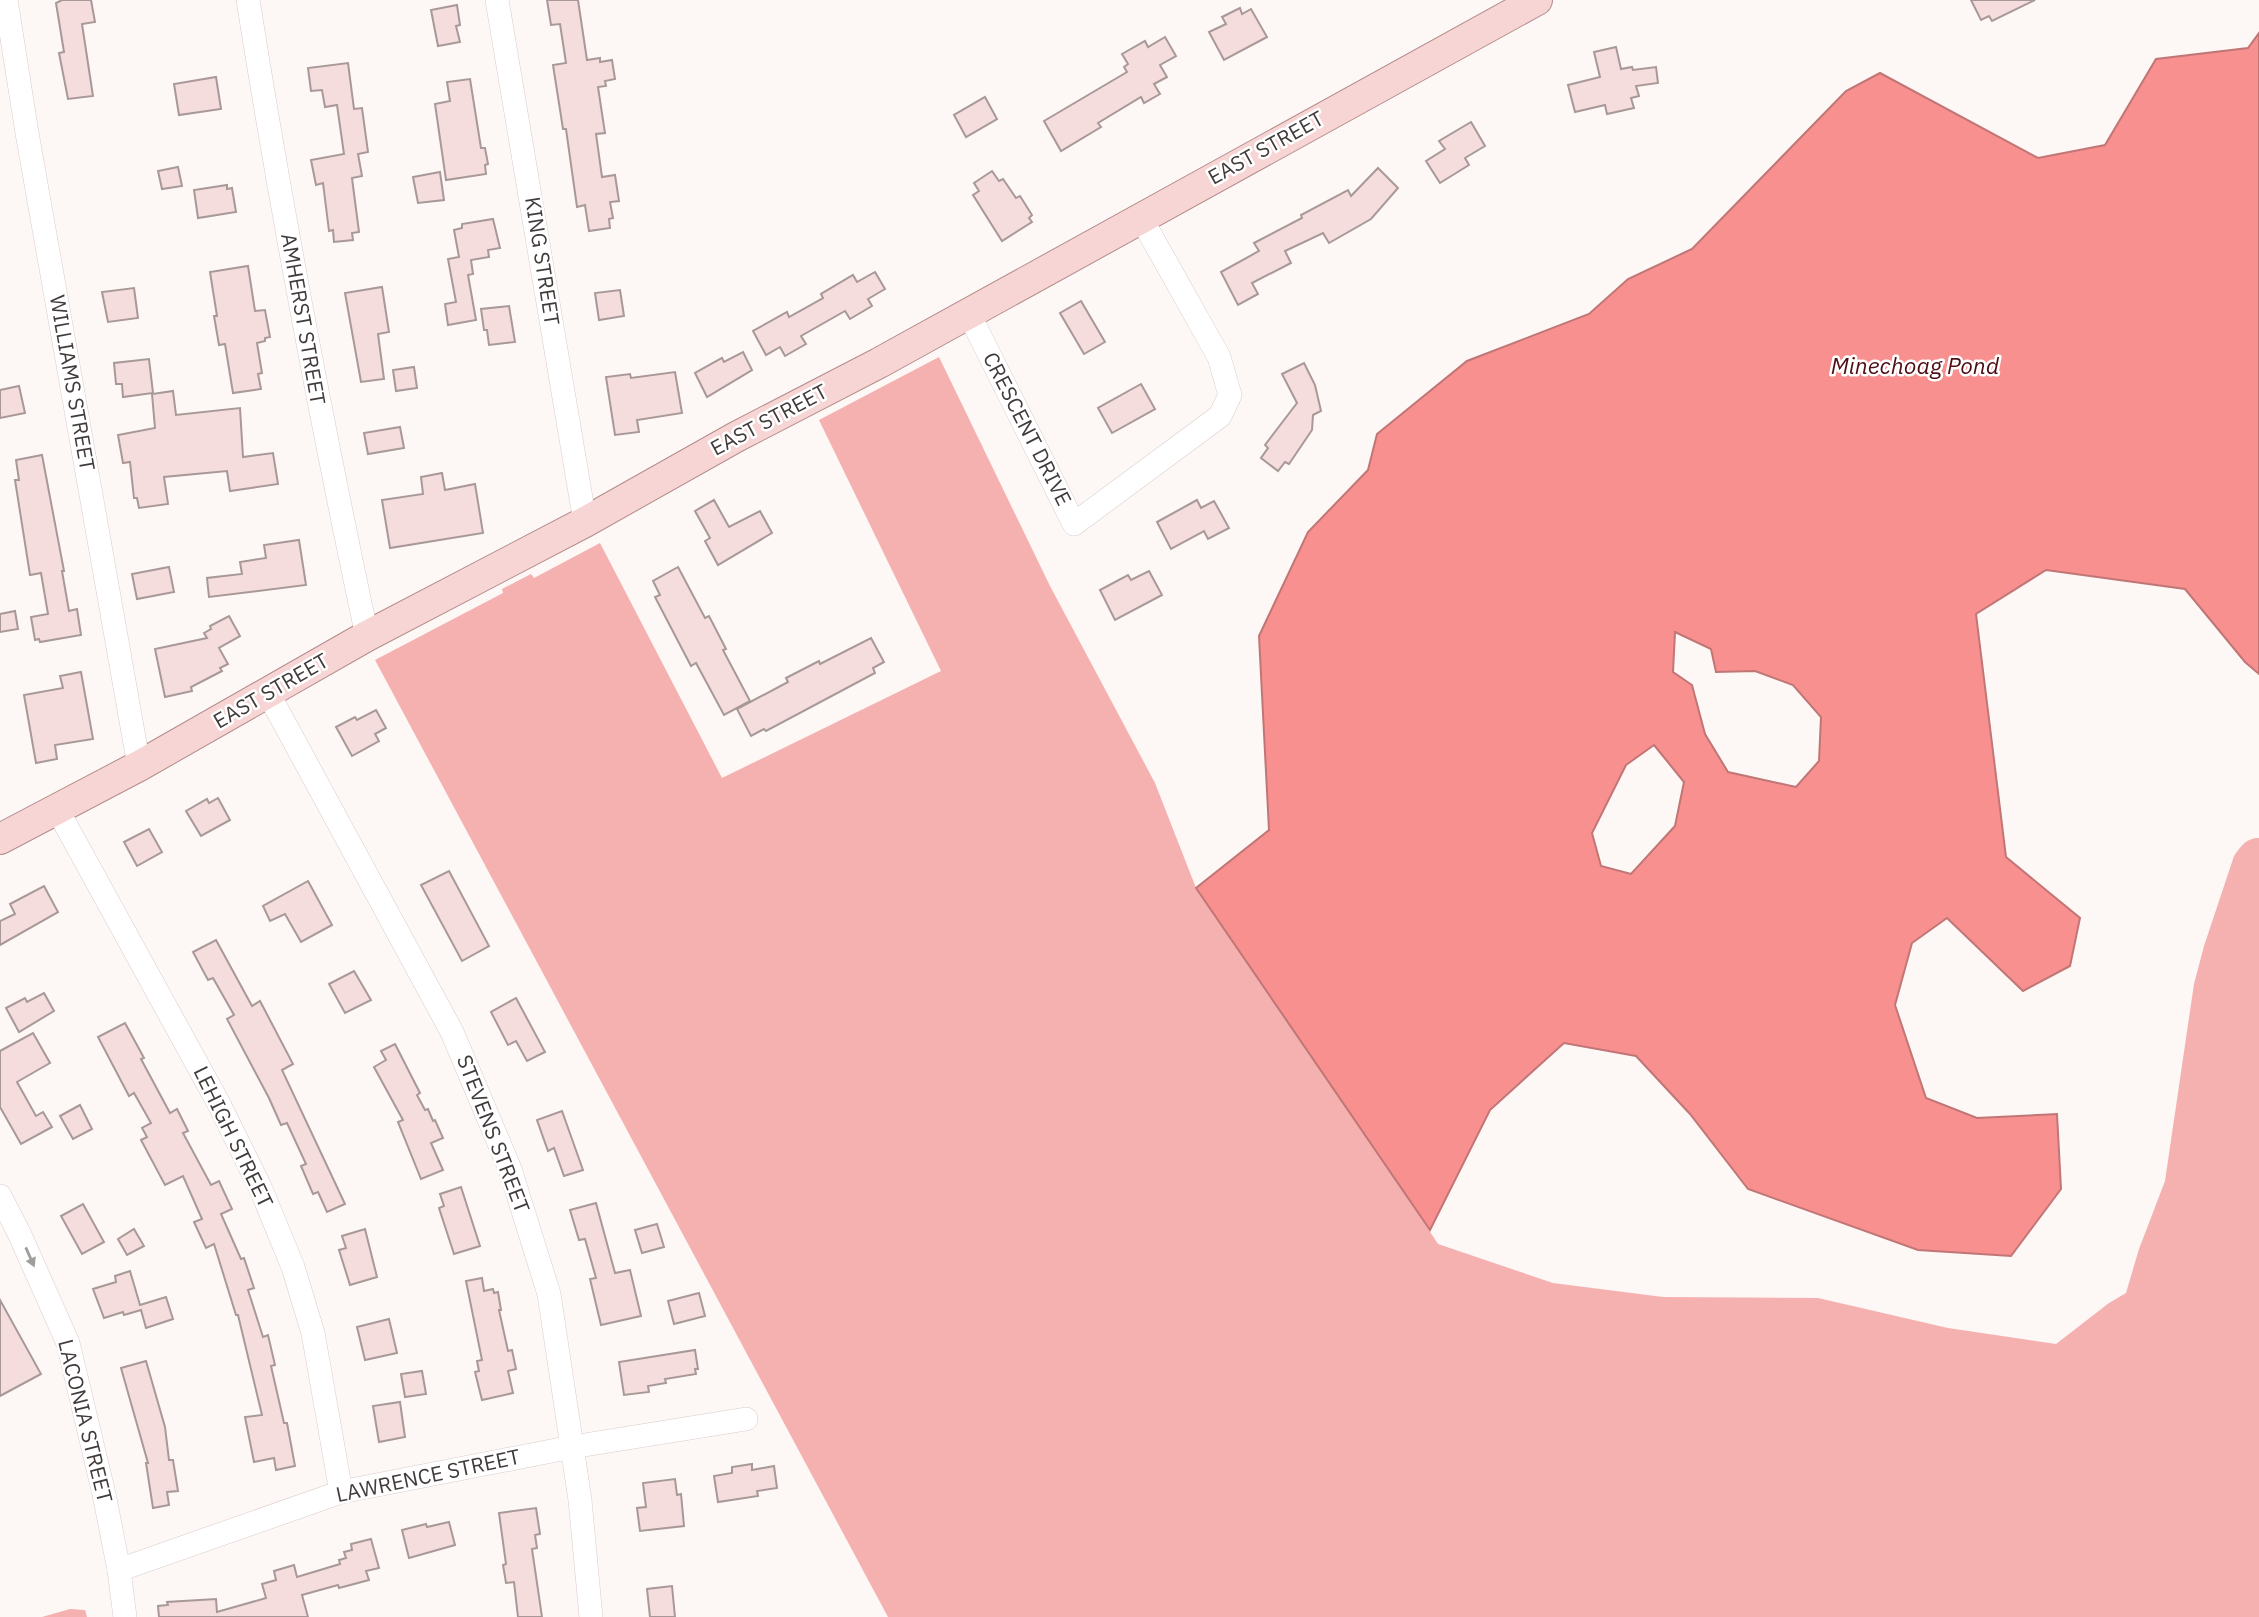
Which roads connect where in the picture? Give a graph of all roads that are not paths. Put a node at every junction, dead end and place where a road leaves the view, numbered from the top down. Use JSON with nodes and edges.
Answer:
{"nodes":[{"id":1,"x":6,"y":0,"type":"edge"},
{"id":2,"x":248,"y":0,"type":"edge"},
{"id":3,"x":497,"y":0,"type":"edge"},
{"id":4,"x":1536,"y":0,"type":"edge"},
{"id":5,"x":1141,"y":218,"type":"junction"},
{"id":6,"x":968,"y":312,"type":"junction"},
{"id":7,"x":585,"y":522,"type":"junction"},
{"id":8,"x":367,"y":636,"type":"junction"},
{"id":9,"x":268,"y":693,"type":"junction"},
{"id":10,"x":139,"y":766,"type":"junction"},
{"id":11,"x":57,"y":808,"type":"junction"},
{"id":12,"x":0,"y":839,"type":"edge"},
{"id":13,"x":0,"y":1196,"type":"edge"},
{"id":14,"x":746,"y":1419,"type":"dead end"},
{"id":15,"x":572,"y":1447,"type":"junction"},
{"id":16,"x":341,"y":1492,"type":"junction"},
{"id":17,"x":119,"y":1570,"type":"junction"},
{"id":18,"x":125,"y":1617,"type":"edge"},
{"id":19,"x":592,"y":1617,"type":"edge"}],
"edges":[{"from":1,"to":10,"type":"street","name":"WILLIAMS STREET"},
{"from":2,"to":8,"type":"street","name":"AMHERST STREET"},
{"from":3,"to":7,"type":"street","name":"KING STREET"},
{"from":4,"to":5,"type":"main road","name":"EAST STREET"},
{"from":5,"to":6,"type":"main road","name":"EAST STREET"},
{"from":5,"to":6,"type":"street","name":"CRESCENT DRIVE"},
{"from":6,"to":7,"type":"main road","name":"EAST STREET"},
{"from":7,"to":8,"type":"main road","name":"EAST STREET"},
{"from":8,"to":9,"type":"main road","name":"EAST STREET"},
{"from":9,"to":10,"type":"main road","name":"EAST STREET"},
{"from":9,"to":15,"type":"street","name":"STEVENS STREET"},
{"from":10,"to":11,"type":"main road","name":"EAST STREET"},
{"from":11,"to":12,"type":"main road","name":"EAST STREET"},
{"from":11,"to":16,"type":"street","name":"LEHIGH STREET"},
{"from":13,"to":17,"type":"street","name":"LACONIA STREET","one_way":true},
{"from":14,"to":15,"type":"street","name":"LAWRENCE STREET"},
{"from":15,"to":16,"type":"street","name":"LAWRENCE STREET"},
{"from":15,"to":19,"type":"street","name":"STEVENS STREET"},
{"from":16,"to":17,"type":"street","name":"LAWRENCE STREET"},
{"from":17,"to":18,"type":"street","name":"LACONIA STREET"}]}
